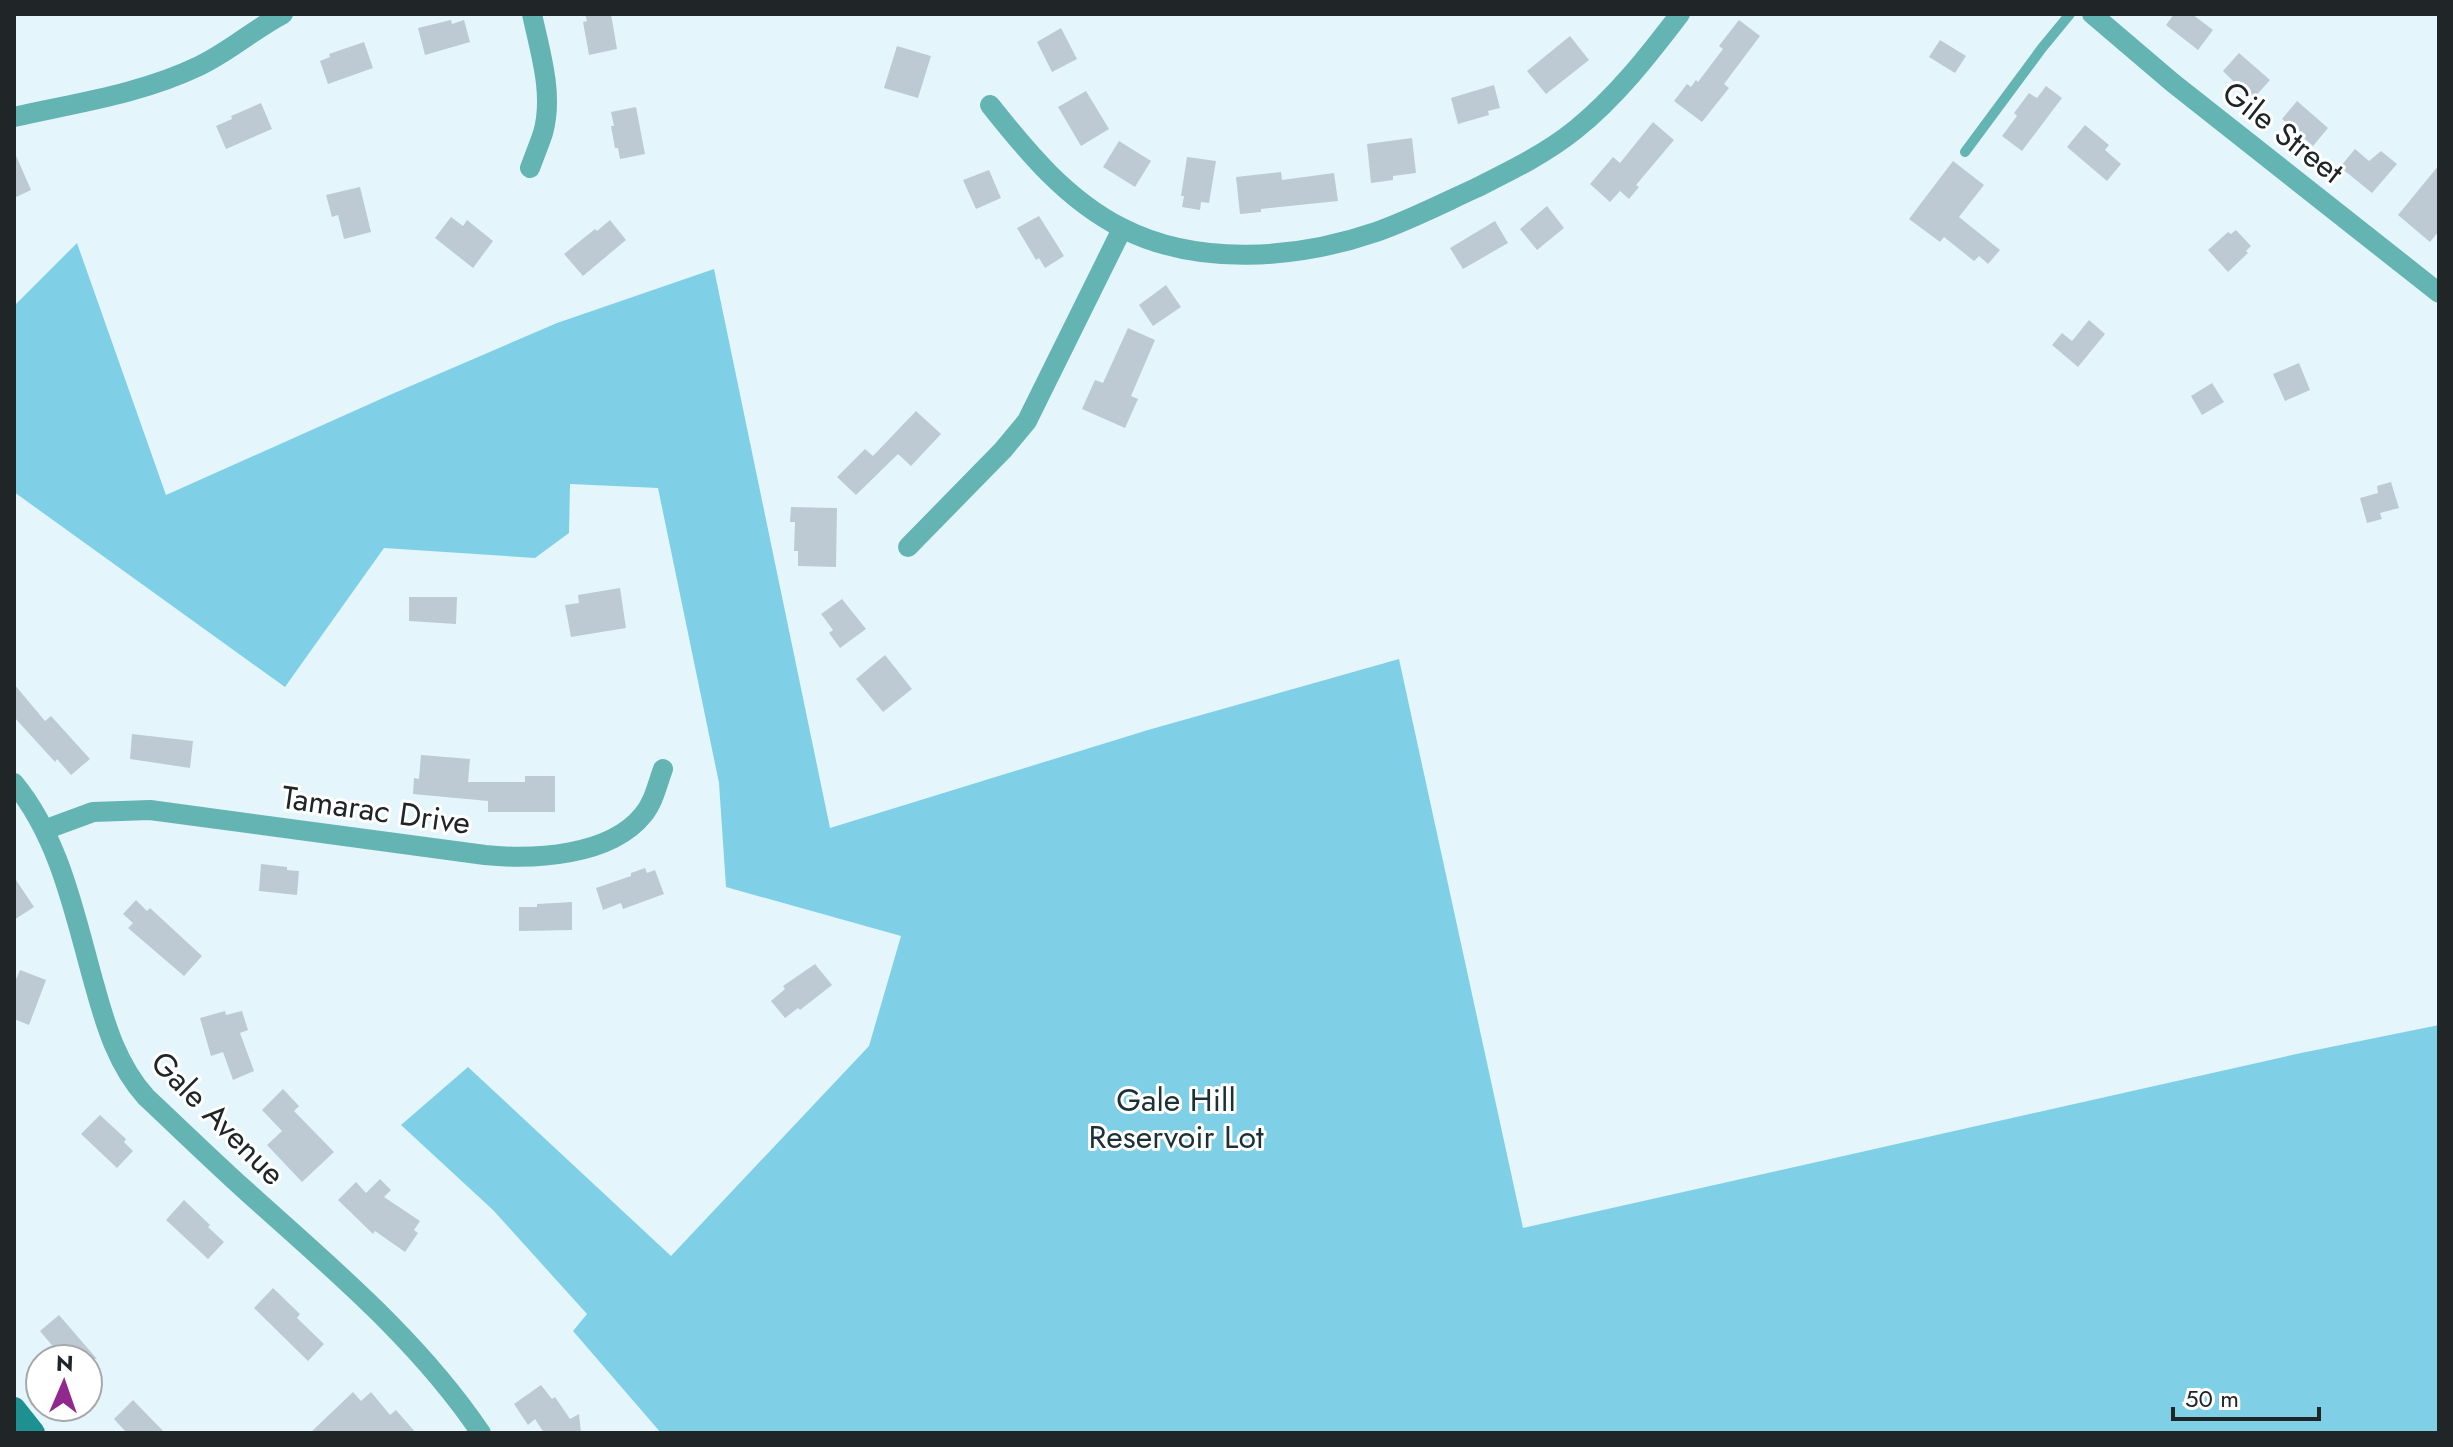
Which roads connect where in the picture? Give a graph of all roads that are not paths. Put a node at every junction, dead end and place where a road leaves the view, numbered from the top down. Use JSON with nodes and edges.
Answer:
{"nodes":[{"id":1,"x":283,"y":14,"type":"edge"},
{"id":2,"x":532,"y":14,"type":"edge"},
{"id":3,"x":1680,"y":14,"type":"edge"},
{"id":4,"x":2070,"y":14,"type":"edge"},
{"id":5,"x":2092,"y":14,"type":"edge"},
{"id":6,"x":990,"y":105,"type":"dead end"},
{"id":7,"x":14,"y":117,"type":"edge"},
{"id":8,"x":1965,"y":152,"type":"dead end"},
{"id":9,"x":530,"y":168,"type":"dead end"},
{"id":10,"x":1122,"y":229,"type":"junction"},
{"id":11,"x":2439,"y":293,"type":"edge"},
{"id":12,"x":908,"y":547,"type":"dead end"},
{"id":13,"x":663,"y":769,"type":"dead end"},
{"id":14,"x":14,"y":783,"type":"edge"},
{"id":15,"x":44,"y":830,"type":"junction"},
{"id":16,"x":14,"y":1409,"type":"edge"},
{"id":17,"x":33,"y":1433,"type":"edge"},
{"id":18,"x":481,"y":1433,"type":"edge"}],
"edges":[{"from":1,"to":7,"type":"street"},
{"from":2,"to":9,"type":"street"},
{"from":3,"to":10,"type":"street"},
{"from":4,"to":8,"type":"lane"},
{"from":5,"to":11,"type":"street","name":"Gile Street"},
{"from":6,"to":10,"type":"street"},
{"from":10,"to":12,"type":"street"},
{"from":13,"to":15,"type":"street","name":"Tamarac Drive"},
{"from":14,"to":15,"type":"street","name":"Gale Avenue"},
{"from":15,"to":18,"type":"street","name":"Gale Avenue"},
{"from":16,"to":17,"type":"main road"}]}
